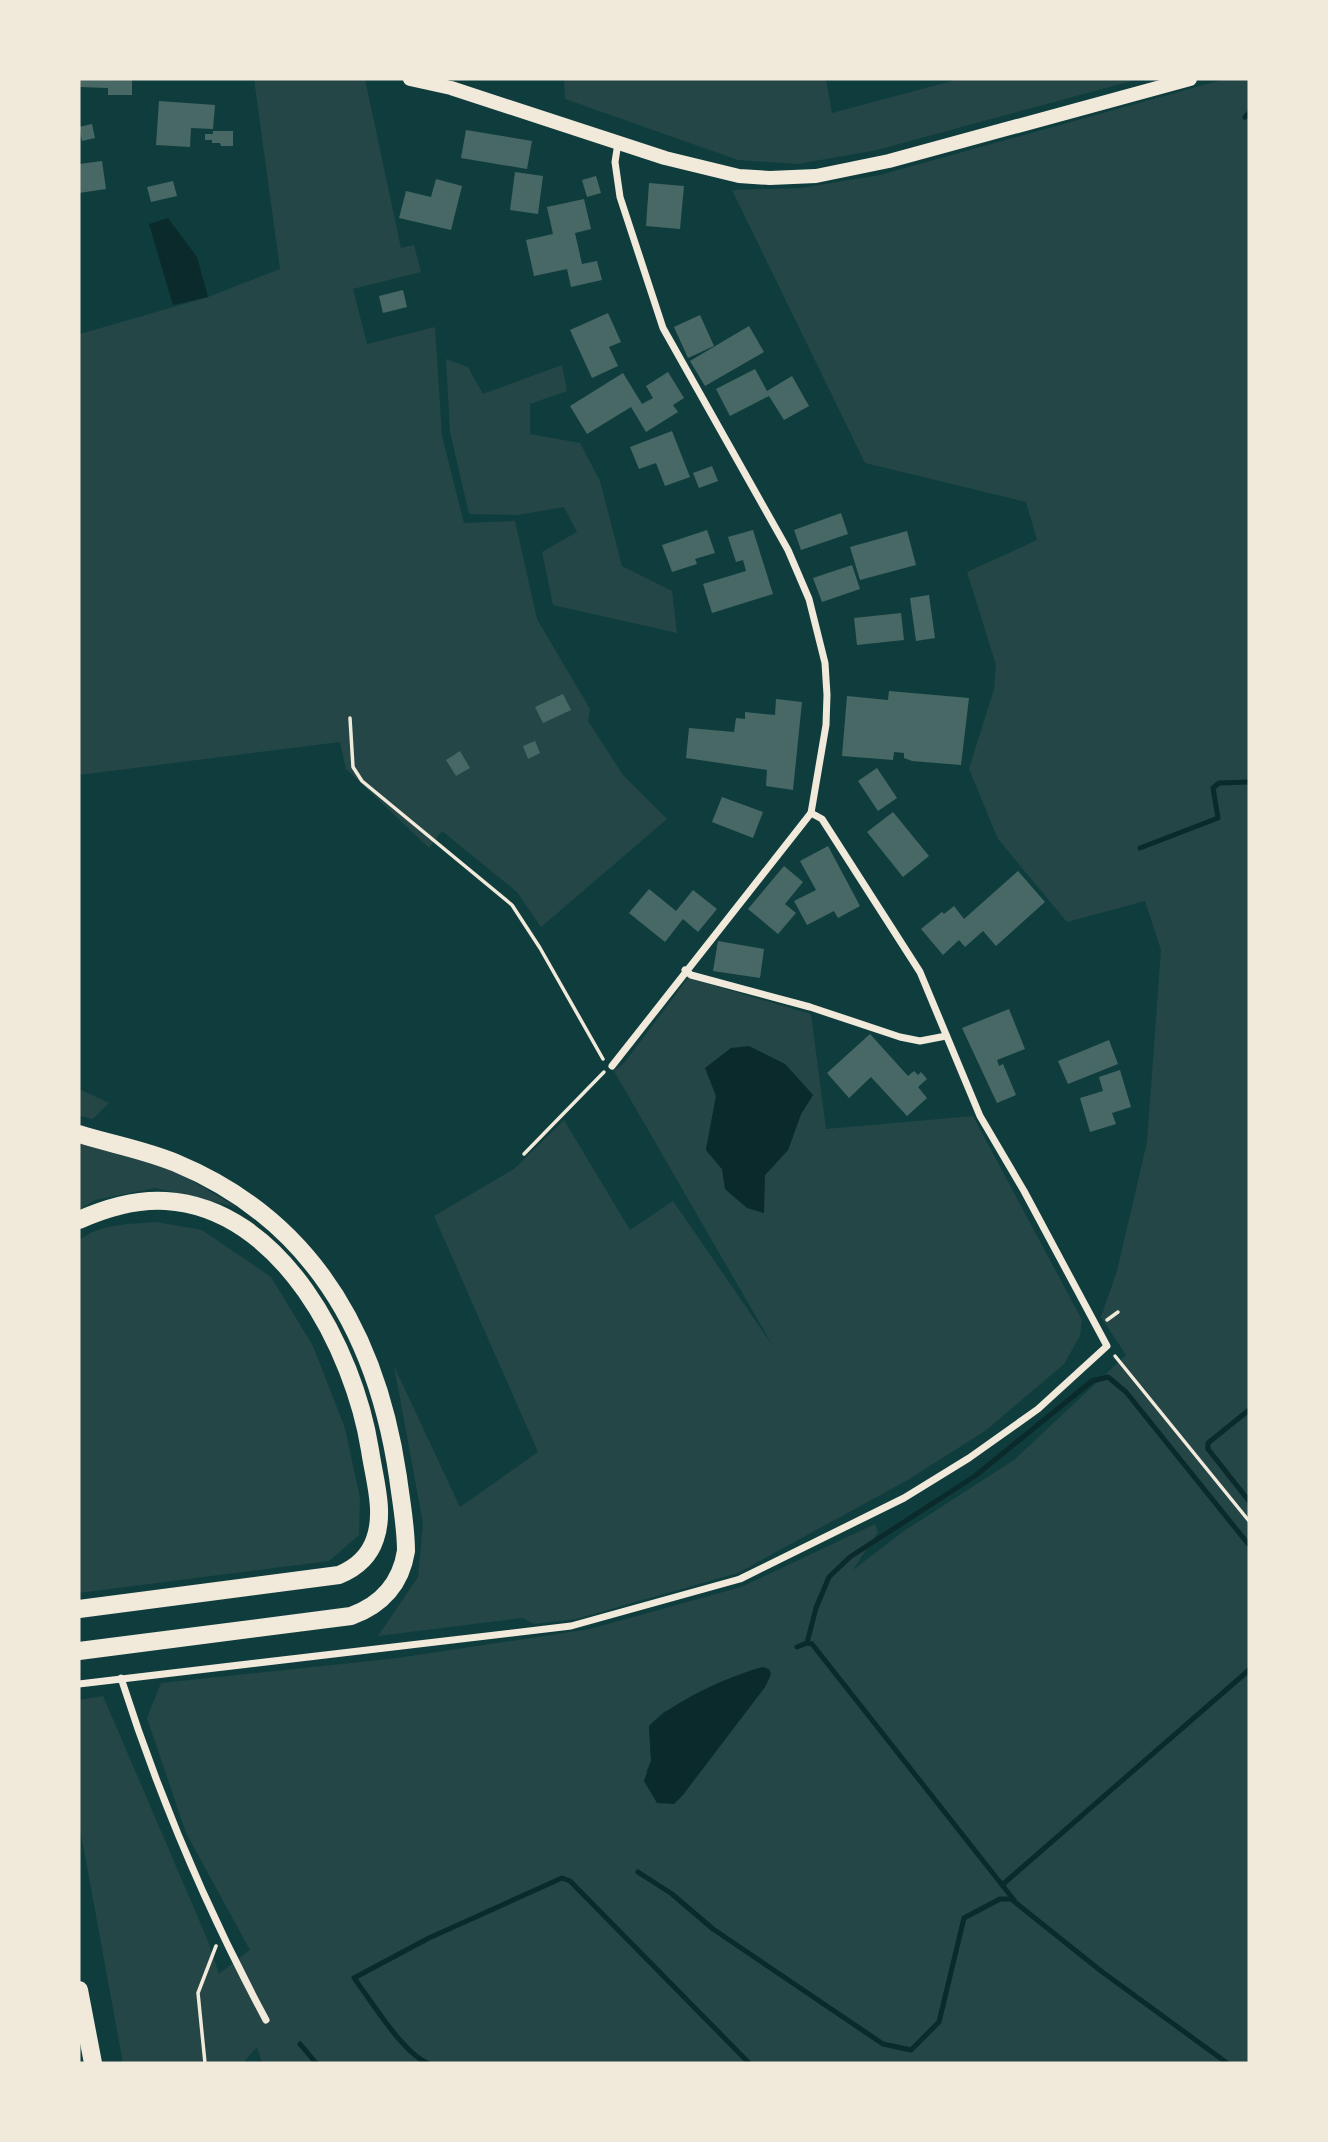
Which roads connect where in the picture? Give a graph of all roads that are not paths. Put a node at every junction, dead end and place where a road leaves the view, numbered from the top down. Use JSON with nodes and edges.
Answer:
{"nodes":[{"id":1,"x":410,"y":79,"type":"edge"},
{"id":2,"x":1190,"y":79,"type":"edge"},
{"id":3,"x":452,"y":83,"type":"edge"},
{"id":4,"x":618,"y":143,"type":"junction"},
{"id":5,"x":811,"y":813,"type":"junction"},
{"id":6,"x":685,"y":970,"type":"junction"},
{"id":7,"x":946,"y":1036,"type":"junction"},
{"id":8,"x":612,"y":1066,"type":"road end"},
{"id":9,"x":79,"y":1134,"type":"edge"},
{"id":10,"x":79,"y":1220,"type":"edge"},
{"id":11,"x":79,"y":1609,"type":"edge"},
{"id":12,"x":79,"y":1651,"type":"edge"},
{"id":13,"x":121,"y":1678,"type":"junction"},
{"id":14,"x":79,"y":1684,"type":"edge"},
{"id":15,"x":79,"y":1990,"type":"edge"},
{"id":16,"x":266,"y":2020,"type":"dead end"},
{"id":17,"x":93,"y":2063,"type":"edge"}],
"edges":[{"from":1,"to":3,"type":"main road"},
{"from":2,"to":4,"type":"main road"},
{"from":3,"to":4,"type":"main road"},
{"from":4,"to":5,"type":"street"},
{"from":5,"to":6,"type":"street"},
{"from":5,"to":7,"type":"street"},
{"from":6,"to":7,"type":"street"},
{"from":6,"to":8,"type":"street"},
{"from":7,"to":13,"type":"street"},
{"from":9,"to":12,"type":"highway"},
{"from":10,"to":11,"type":"highway"},
{"from":13,"to":14,"type":"street"},
{"from":13,"to":16,"type":"street"},
{"from":15,"to":17,"type":"highway"}]}
